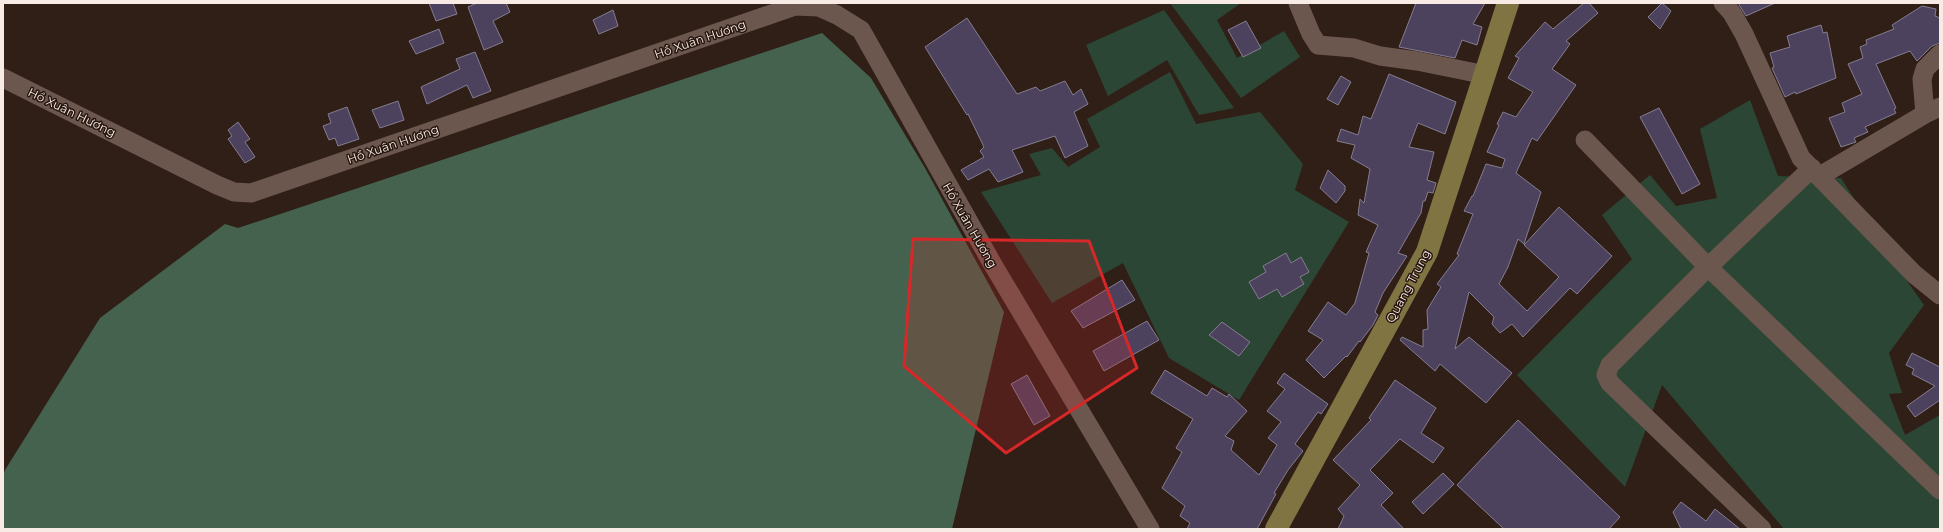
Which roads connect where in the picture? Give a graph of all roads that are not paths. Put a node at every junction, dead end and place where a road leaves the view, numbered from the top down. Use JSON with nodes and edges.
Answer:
{"nodes":[{"id":1,"x":1298,"y":3,"type":"edge"},
{"id":2,"x":1508,"y":3,"type":"edge"},
{"id":3,"x":1723,"y":3,"type":"edge"},
{"id":4,"x":800,"y":5,"type":"edge"},
{"id":5,"x":1940,"y":54,"type":"edge"},
{"id":6,"x":1486,"y":75,"type":"junction"},
{"id":7,"x":3,"y":78,"type":"edge"},
{"id":8,"x":1932,"y":111,"type":"edge"},
{"id":9,"x":1584,"y":140,"type":"dead end"},
{"id":10,"x":1816,"y":172,"type":"junction"},
{"id":11,"x":1708,"y":267,"type":"junction"},
{"id":12,"x":1940,"y":295,"type":"edge"},
{"id":13,"x":1940,"y":490,"type":"edge"},
{"id":14,"x":1150,"y":529,"type":"edge"},
{"id":15,"x":1276,"y":529,"type":"edge"},
{"id":16,"x":1762,"y":529,"type":"edge"}],
"edges":[{"from":1,"to":6,"type":"street"},
{"from":2,"to":6,"type":"main road","name":"Quang Trung"},
{"from":3,"to":10,"type":"street"},
{"from":4,"to":7,"type":"street","name":"Hồ Xuân Hương"},
{"from":4,"to":14,"type":"street","name":"Hồ Xuân Hương"},
{"from":5,"to":8,"type":"street"},
{"from":6,"to":15,"type":"main road","name":"Quang Trung"},
{"from":8,"to":10,"type":"street"},
{"from":9,"to":11,"type":"street"},
{"from":10,"to":11,"type":"street"},
{"from":10,"to":12,"type":"street"},
{"from":11,"to":13,"type":"street"},
{"from":11,"to":16,"type":"street"}]}
